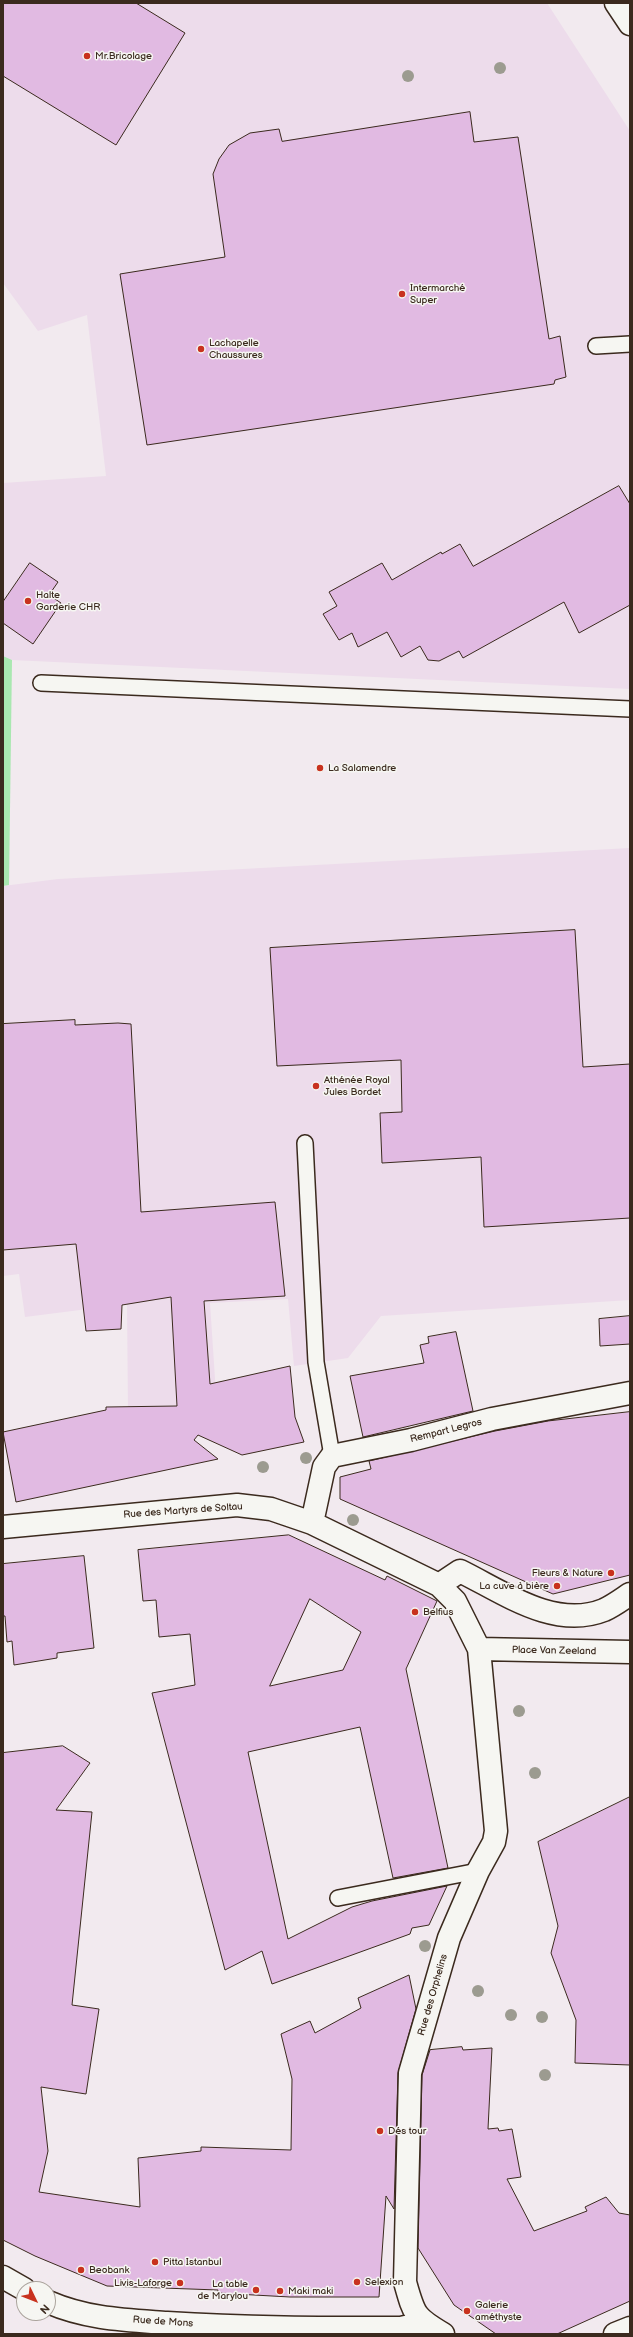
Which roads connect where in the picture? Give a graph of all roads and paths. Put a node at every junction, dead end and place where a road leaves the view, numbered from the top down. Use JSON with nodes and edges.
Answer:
{"nodes":[{"id":1,"x":616,"y":3,"type":"edge"},
{"id":2,"x":630,"y":24,"type":"edge"},
{"id":3,"x":630,"y":344,"type":"edge"},
{"id":4,"x":596,"y":346,"type":"dead end"},
{"id":5,"x":41,"y":683,"type":"dead end"},
{"id":6,"x":630,"y":709,"type":"edge"},
{"id":7,"x":305,"y":1143,"type":"dead end"},
{"id":8,"x":630,"y":1393,"type":"edge"},
{"id":9,"x":332,"y":1456,"type":"junction"},
{"id":10,"x":312,"y":1522,"type":"junction"},
{"id":11,"x":3,"y":1527,"type":"edge"},
{"id":12,"x":439,"y":1585,"type":"junction"},
{"id":13,"x":630,"y":1594,"type":"edge"},
{"id":14,"x":479,"y":1649,"type":"junction"},
{"id":15,"x":630,"y":1652,"type":"edge"},
{"id":16,"x":478,"y":1872,"type":"junction"},
{"id":17,"x":338,"y":1898,"type":"dead end"},
{"id":18,"x":3,"y":2277,"type":"edge"},
{"id":19,"x":16,"y":2284,"type":"edge"},
{"id":20,"x":56,"y":2305,"type":"edge"},
{"id":21,"x":423,"y":2323,"type":"junction"},
{"id":22,"x":630,"y":2328,"type":"edge"},
{"id":23,"x":443,"y":2334,"type":"edge"},
{"id":24,"x":615,"y":2334,"type":"edge"}],
"edges":[{"from":1,"to":2,"type":"street"},
{"from":3,"to":4,"type":"lane"},
{"from":5,"to":6,"type":"lane"},
{"from":7,"to":9,"type":"lane"},
{"from":8,"to":9,"type":"street","name":"Rempart Legros"},
{"from":9,"to":10,"type":"street"},
{"from":10,"to":11,"type":"street","name":"Rue des Martyrs de Soltau"},
{"from":10,"to":12,"type":"street","name":"Rue des Martyrs de Soltau"},
{"from":12,"to":13,"type":"street"},
{"from":12,"to":14,"type":"street","name":"Rue des Martyrs de Soltau"},
{"from":14,"to":15,"type":"street","name":"Place Van Zeeland"},
{"from":14,"to":16,"type":"street","name":"Rue des Orphelins"},
{"from":16,"to":17,"type":"lane"},
{"from":16,"to":21,"type":"street","name":"Rue des Orphelins"},
{"from":18,"to":19,"type":"street"},
{"from":20,"to":21,"type":"street","name":"Rue de Mons"},
{"from":21,"to":23,"type":"street","name":"Rue des Orphelins"},
{"from":22,"to":24,"type":"street"}]}
